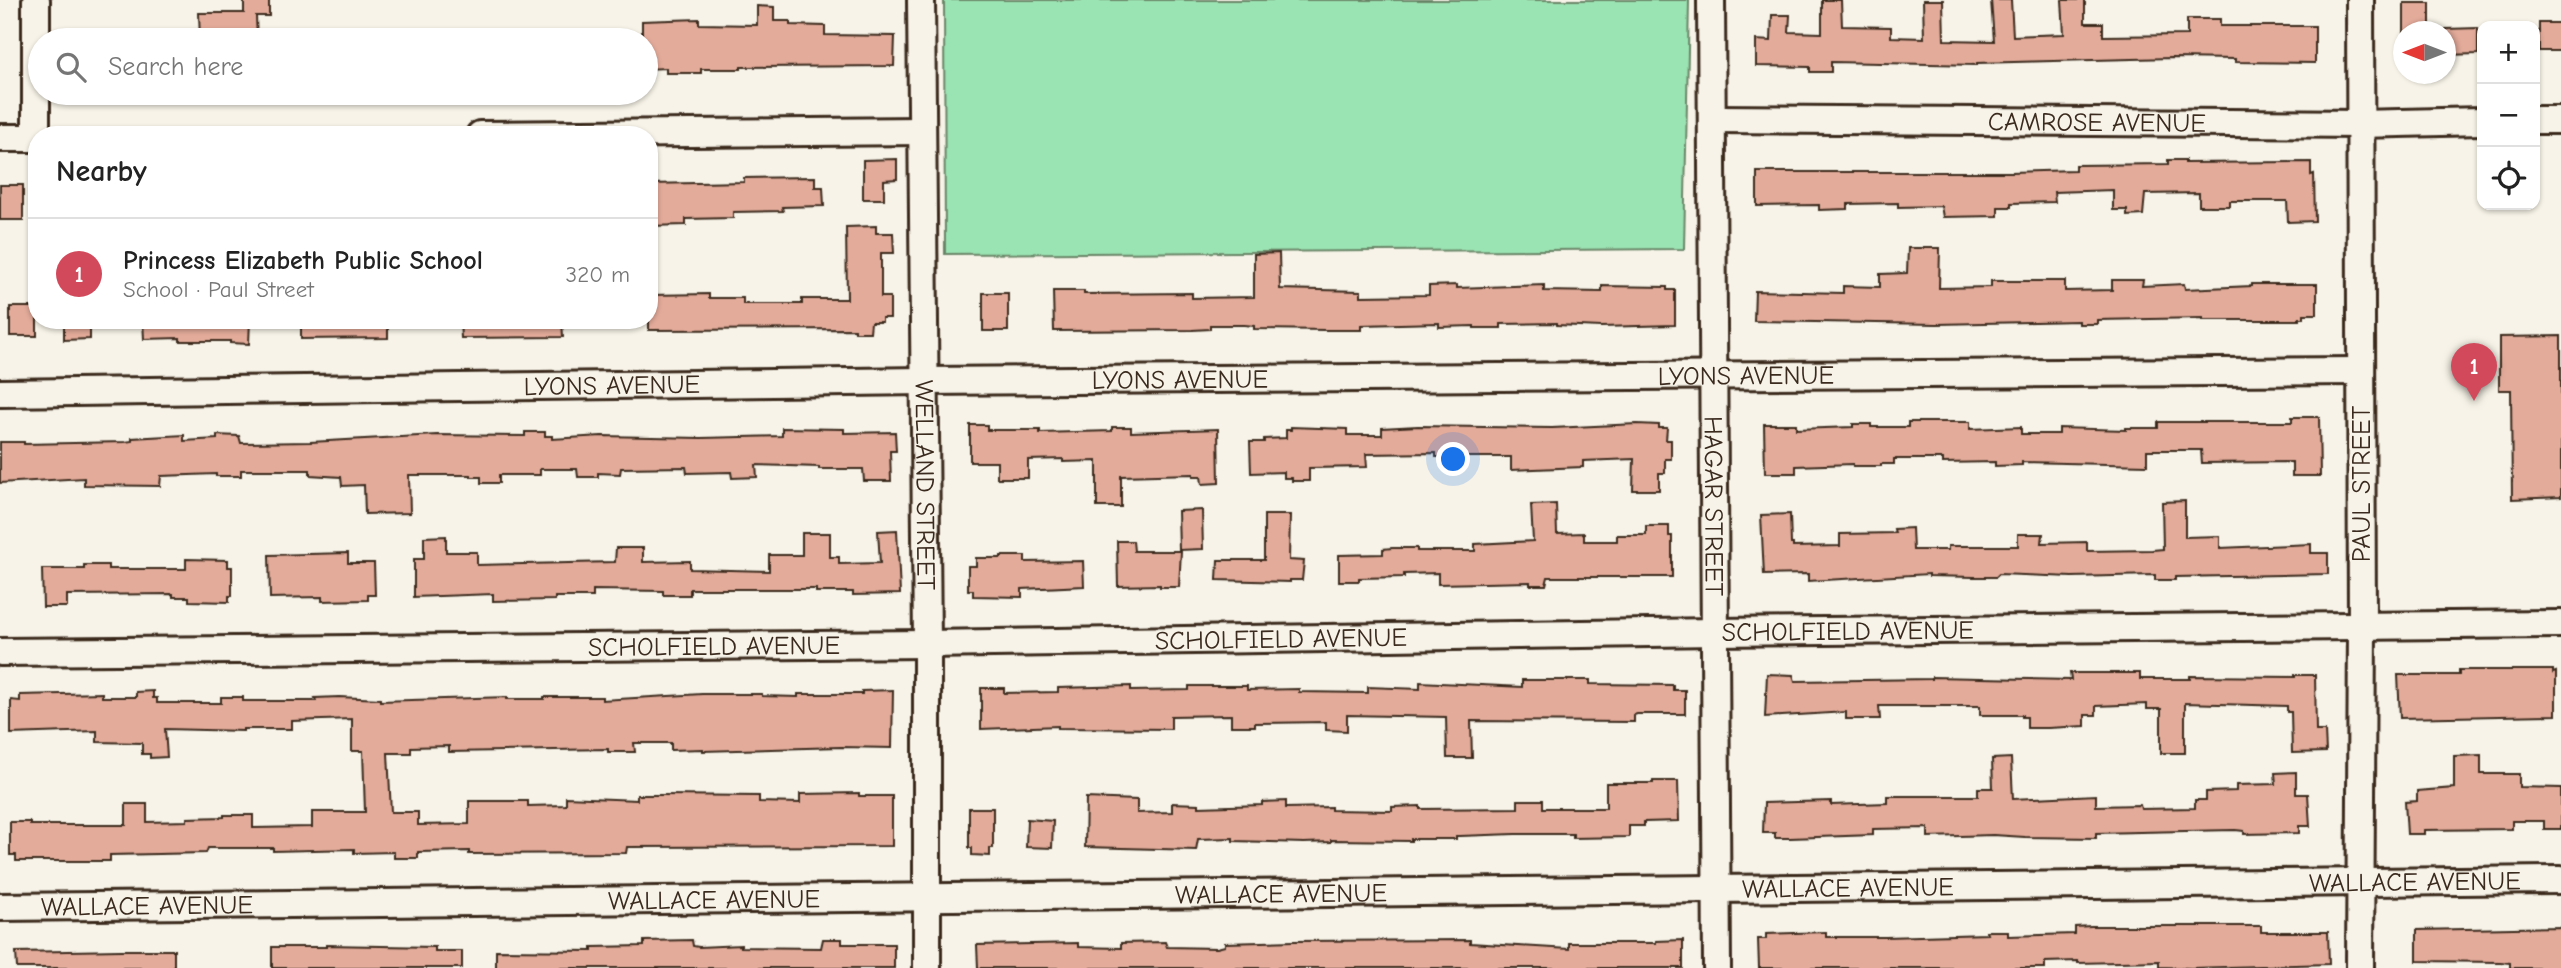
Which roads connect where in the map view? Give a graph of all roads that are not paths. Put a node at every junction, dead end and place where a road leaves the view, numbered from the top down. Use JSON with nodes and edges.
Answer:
{"nodes":[{"id":1,"x":36,"y":0,"type":"edge"},
{"id":2,"x":921,"y":0,"type":"edge"},
{"id":3,"x":1711,"y":0,"type":"edge"},
{"id":4,"x":2360,"y":0,"type":"edge"},
{"id":5,"x":36,"y":28,"type":"edge"},
{"id":6,"x":36,"y":105,"type":"edge"},
{"id":7,"x":1712,"y":119,"type":"junction"},
{"id":8,"x":2540,"y":120,"type":"edge"},
{"id":9,"x":2561,"y":120,"type":"edge"},
{"id":10,"x":2477,"y":121,"type":"edge"},
{"id":11,"x":2359,"y":124,"type":"junction"},
{"id":12,"x":36,"y":126,"type":"edge"},
{"id":13,"x":922,"y":131,"type":"junction"},
{"id":14,"x":658,"y":133,"type":"edge"},
{"id":15,"x":0,"y":138,"type":"edge"},
{"id":16,"x":28,"y":138,"type":"edge"},
{"id":17,"x":2360,"y":371,"type":"junction"},
{"id":18,"x":1714,"y":377,"type":"junction"},
{"id":19,"x":923,"y":382,"type":"junction"},
{"id":20,"x":0,"y":393,"type":"edge"},
{"id":21,"x":2561,"y":625,"type":"edge"},
{"id":22,"x":2361,"y":627,"type":"junction"},
{"id":23,"x":1716,"y":632,"type":"junction"},
{"id":24,"x":927,"y":644,"type":"junction"},
{"id":25,"x":0,"y":652,"type":"edge"},
{"id":26,"x":2561,"y":880,"type":"edge"},
{"id":27,"x":2359,"y":882,"type":"junction"},
{"id":28,"x":1717,"y":889,"type":"junction"},
{"id":29,"x":928,"y":898,"type":"junction"},
{"id":30,"x":0,"y":907,"type":"edge"},
{"id":31,"x":928,"y":968,"type":"edge"},
{"id":32,"x":1717,"y":968,"type":"edge"},
{"id":33,"x":2360,"y":968,"type":"edge"}],
"edges":[{"from":1,"to":5,"type":"street"},
{"from":2,"to":13,"type":"street","name":"WELLAND STREET"},
{"from":3,"to":7,"type":"street","name":"HAGAR STREET"},
{"from":4,"to":11,"type":"street","name":"PAUL STREET"},
{"from":6,"to":12,"type":"street"},
{"from":7,"to":11,"type":"street","name":"CAMROSE AVENUE"},
{"from":7,"to":18,"type":"street","name":"HAGAR STREET"},
{"from":8,"to":9,"type":"street"},
{"from":10,"to":11,"type":"street","name":"CAMROSE AVENUE"},
{"from":11,"to":17,"type":"street","name":"PAUL STREET"},
{"from":13,"to":14,"type":"street"},
{"from":13,"to":19,"type":"street","name":"WELLAND STREET"},
{"from":15,"to":16,"type":"street"},
{"from":17,"to":18,"type":"street","name":"LYONS AVENUE"},
{"from":17,"to":22,"type":"street","name":"PAUL STREET"},
{"from":18,"to":19,"type":"street","name":"LYONS AVENUE"},
{"from":18,"to":23,"type":"street","name":"HAGAR STREET"},
{"from":19,"to":20,"type":"street","name":"LYONS AVENUE"},
{"from":19,"to":24,"type":"street","name":"WELLAND STREET"},
{"from":21,"to":22,"type":"street","name":"SCHOLFIELD AVENUE"},
{"from":22,"to":23,"type":"street","name":"SCHOLFIELD AVENUE"},
{"from":22,"to":27,"type":"street","name":"PAUL STREET"},
{"from":23,"to":24,"type":"street","name":"SCHOLFIELD AVENUE"},
{"from":23,"to":28,"type":"street","name":"HAGAR STREET"},
{"from":24,"to":25,"type":"street","name":"SCHOLFIELD AVENUE"},
{"from":24,"to":29,"type":"street","name":"WELLAND STREET"},
{"from":26,"to":27,"type":"street","name":"WALLACE AVENUE"},
{"from":27,"to":28,"type":"street","name":"WALLACE AVENUE"},
{"from":27,"to":33,"type":"street","name":"PAUL STREET"},
{"from":28,"to":29,"type":"street","name":"WALLACE AVENUE"},
{"from":28,"to":32,"type":"street","name":"HAGAR STREET"},
{"from":29,"to":30,"type":"street","name":"WALLACE AVENUE"},
{"from":29,"to":31,"type":"street","name":"WELLAND STREET"}]}
